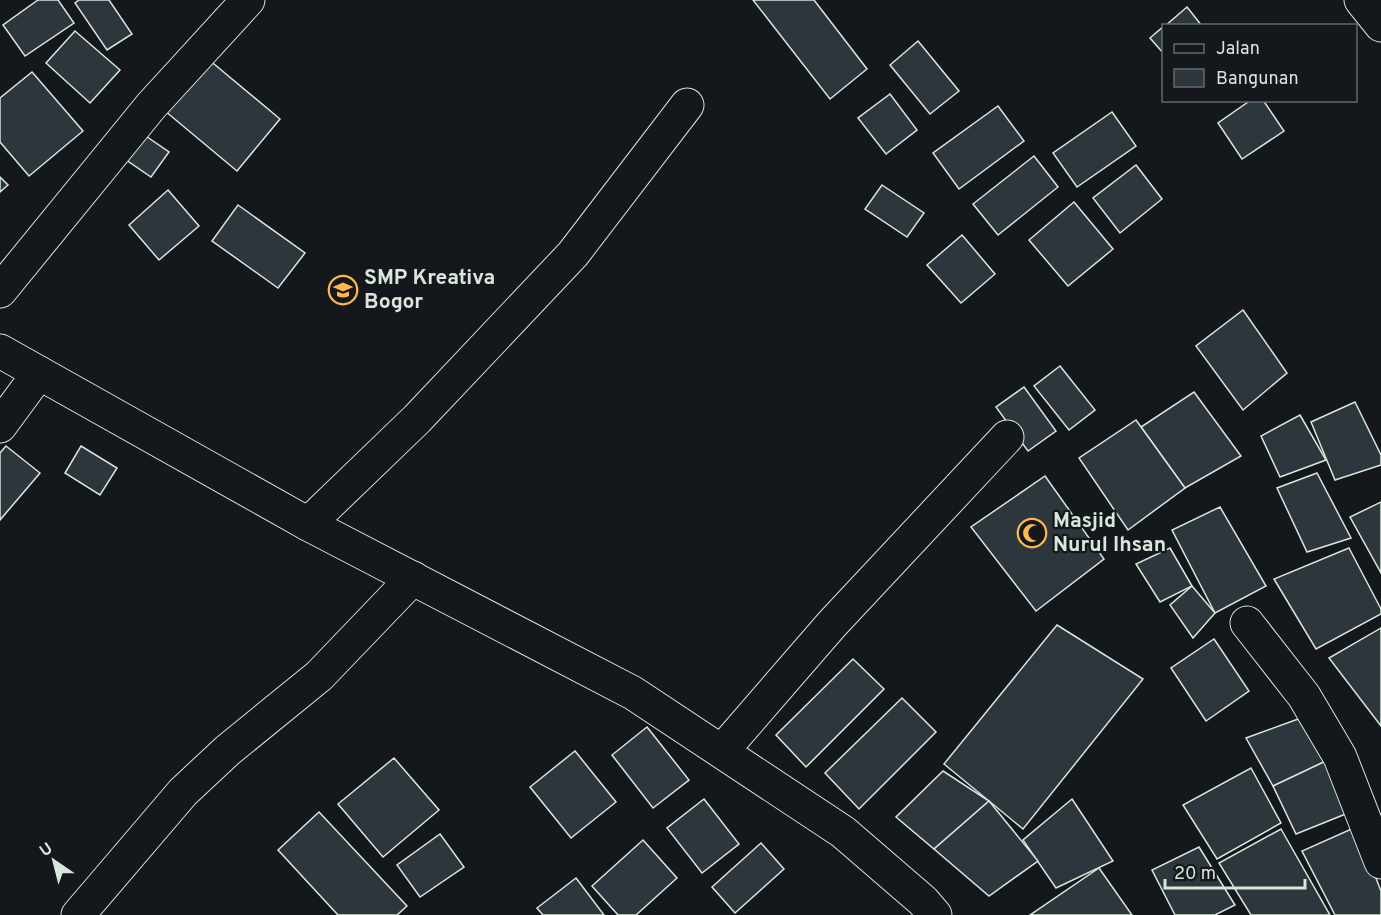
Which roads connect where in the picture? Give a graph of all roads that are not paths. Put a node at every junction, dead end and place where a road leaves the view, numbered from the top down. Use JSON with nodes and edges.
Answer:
{"nodes":[{"id":1,"x":248,"y":0,"type":"edge"},
{"id":2,"x":687,"y":105,"type":"dead end"},
{"id":3,"x":0,"y":291,"type":"edge"},
{"id":4,"x":0,"y":351,"type":"edge"},
{"id":5,"x":39,"y":373,"type":"junction"},
{"id":6,"x":0,"y":426,"type":"edge"},
{"id":7,"x":1007,"y":437,"type":"dead end"},
{"id":8,"x":308,"y":524,"type":"junction"},
{"id":9,"x":413,"y":578,"type":"junction"},
{"id":10,"x":1247,"y":623,"type":"dead end"},
{"id":11,"x":722,"y":751,"type":"junction"},
{"id":12,"x":1381,"y":862,"type":"edge"},
{"id":13,"x":78,"y":915,"type":"edge"},
{"id":14,"x":935,"y":915,"type":"edge"}],
"edges":[{"from":1,"to":3,"type":"street"},
{"from":2,"to":8,"type":"street"},
{"from":4,"to":5,"type":"street"},
{"from":5,"to":6,"type":"street"},
{"from":5,"to":8,"type":"street"},
{"from":7,"to":11,"type":"street"},
{"from":8,"to":9,"type":"street"},
{"from":9,"to":11,"type":"street"},
{"from":9,"to":13,"type":"street"},
{"from":10,"to":12,"type":"street"},
{"from":11,"to":14,"type":"street"}]}
